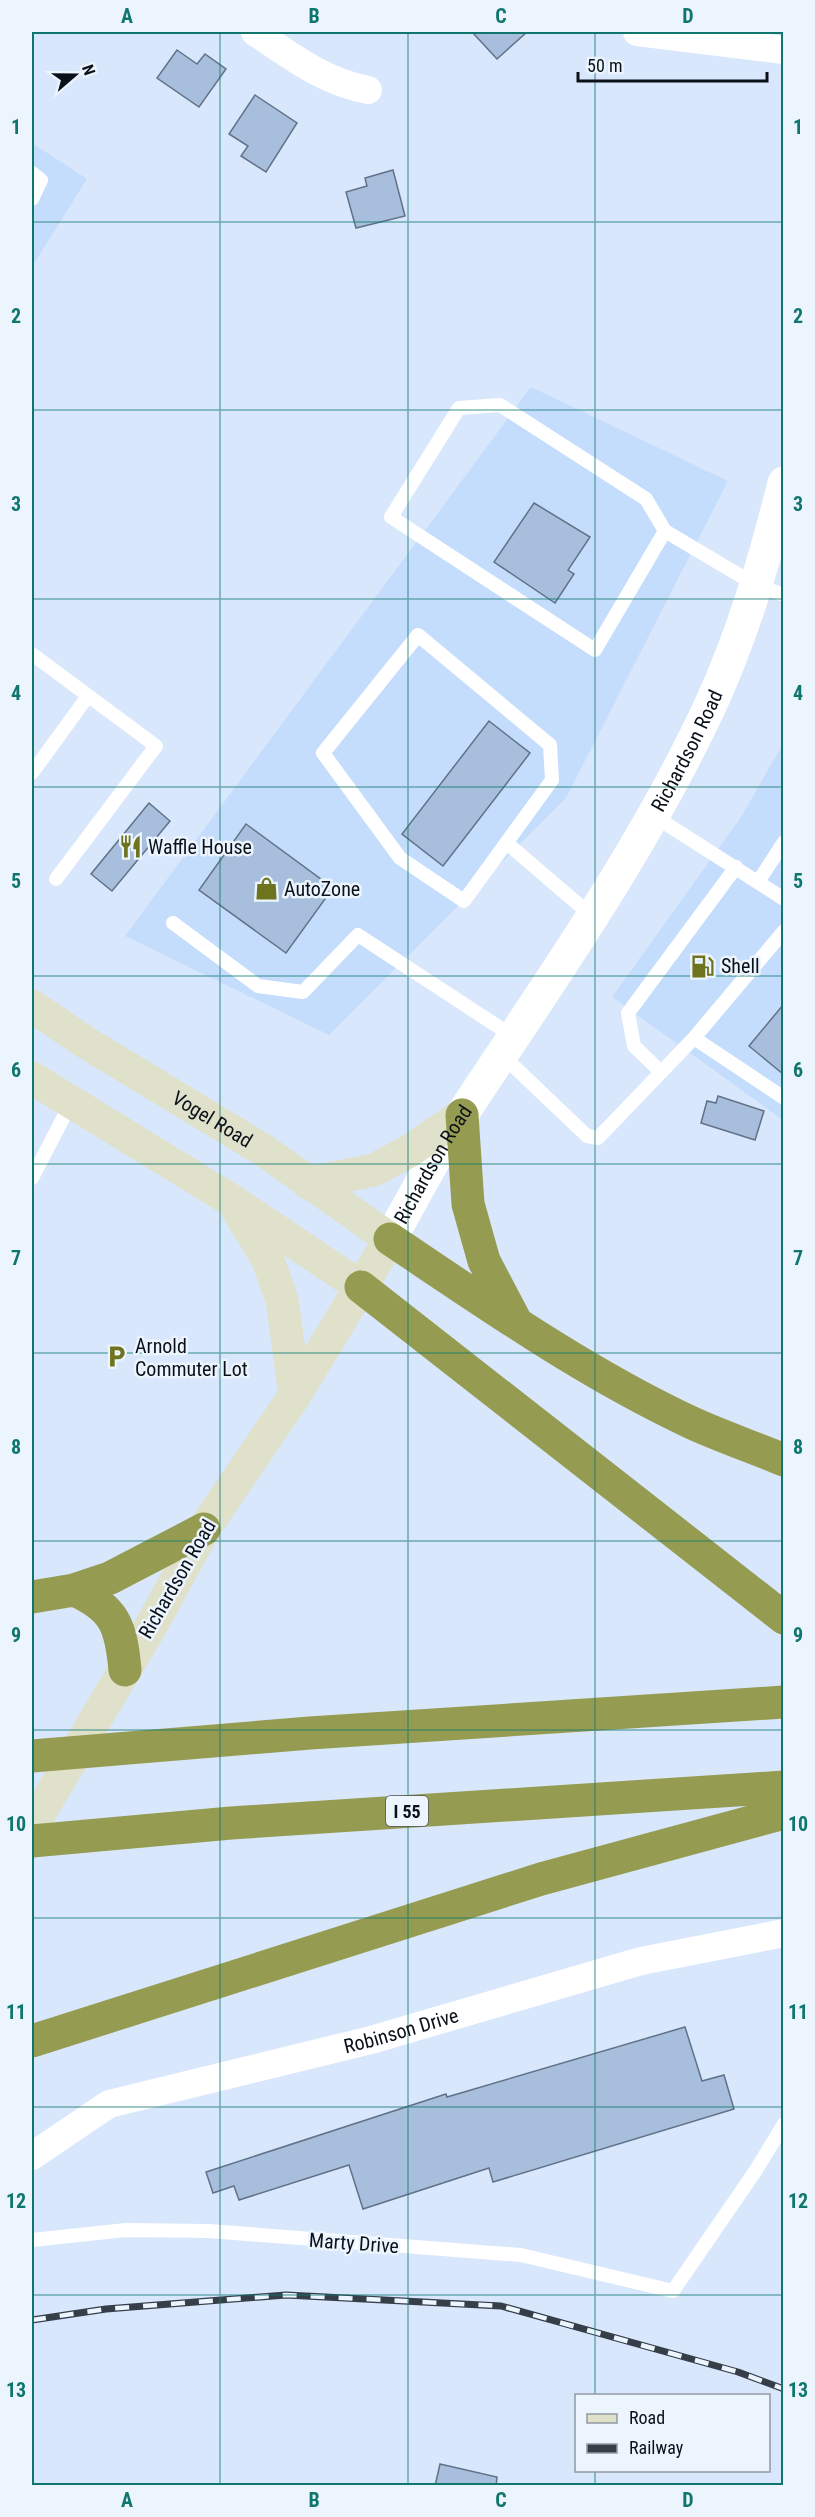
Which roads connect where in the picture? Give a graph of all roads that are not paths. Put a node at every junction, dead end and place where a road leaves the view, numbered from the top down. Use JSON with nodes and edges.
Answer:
{"nodes":[{"id":1,"x":255,"y":32,"type":"edge"},
{"id":2,"x":649,"y":33,"type":"edge"},
{"id":3,"x":783,"y":50,"type":"edge"},
{"id":4,"x":368,"y":90,"type":"dead end"},
{"id":5,"x":32,"y":173,"type":"edge"},
{"id":6,"x":32,"y":199,"type":"edge"},
{"id":7,"x":783,"y":483,"type":"edge"},
{"id":8,"x":665,"y":531,"type":"junction"},
{"id":9,"x":770,"y":590,"type":"edge"},
{"id":10,"x":32,"y":654,"type":"edge"},
{"id":11,"x":88,"y":696,"type":"junction"},
{"id":12,"x":32,"y":773,"type":"edge"},
{"id":13,"x":654,"y":816,"type":"junction"},
{"id":14,"x":783,"y":842,"type":"edge"},
{"id":15,"x":508,"y":844,"type":"junction"},
{"id":16,"x":736,"y":867,"type":"junction"},
{"id":17,"x":56,"y":879,"type":"dead end"},
{"id":18,"x":759,"y":882,"type":"junction"},
{"id":19,"x":783,"y":899,"type":"edge"},
{"id":20,"x":592,"y":916,"type":"junction"},
{"id":21,"x":173,"y":923,"type":"dead end"},
{"id":22,"x":783,"y":931,"type":"edge"},
{"id":23,"x":32,"y":1006,"type":"edge"},
{"id":24,"x":694,"y":1038,"type":"junction"},
{"id":25,"x":508,"y":1046,"type":"junction"},
{"id":26,"x":661,"y":1072,"type":"junction"},
{"id":27,"x":32,"y":1078,"type":"edge"},
{"id":28,"x":783,"y":1098,"type":"edge"},
{"id":29,"x":71,"y":1103,"type":"junction"},
{"id":30,"x":462,"y":1115,"type":"junction"},
{"id":31,"x":32,"y":1178,"type":"edge"},
{"id":32,"x":308,"y":1183,"type":"junction"},
{"id":33,"x":231,"y":1200,"type":"junction"},
{"id":34,"x":390,"y":1239,"type":"junction"},
{"id":35,"x":361,"y":1287,"type":"junction"},
{"id":36,"x":517,"y":1325,"type":"junction"},
{"id":37,"x":295,"y":1395,"type":"junction"},
{"id":38,"x":783,"y":1460,"type":"edge"},
{"id":39,"x":204,"y":1529,"type":"junction"},
{"id":40,"x":74,"y":1590,"type":"junction"},
{"id":41,"x":32,"y":1597,"type":"edge"},
{"id":42,"x":783,"y":1618,"type":"edge"},
{"id":43,"x":125,"y":1670,"type":"junction"},
{"id":44,"x":783,"y":1702,"type":"edge"},
{"id":45,"x":32,"y":1756,"type":"edge"},
{"id":46,"x":783,"y":1786,"type":"edge"},
{"id":47,"x":783,"y":1813,"type":"edge"},
{"id":48,"x":32,"y":1826,"type":"edge"},
{"id":49,"x":32,"y":1841,"type":"edge"},
{"id":50,"x":783,"y":1933,"type":"edge"},
{"id":51,"x":32,"y":2040,"type":"edge"},
{"id":52,"x":783,"y":2124,"type":"edge"},
{"id":53,"x":32,"y":2156,"type":"edge"},
{"id":54,"x":32,"y":2240,"type":"edge"}],
"edges":[{"from":1,"to":4,"type":"street"},
{"from":2,"to":3,"type":"street"},
{"from":5,"to":6,"type":"lane"},
{"from":7,"to":9,"type":"street","name":"Richardson Road"},
{"from":8,"to":8,"type":"lane"},
{"from":8,"to":9,"type":"lane"},
{"from":9,"to":13,"type":"street","name":"Richardson Road"},
{"from":10,"to":11,"type":"lane"},
{"from":11,"to":12,"type":"lane"},
{"from":11,"to":17,"type":"lane"},
{"from":13,"to":16,"type":"lane"},
{"from":13,"to":20,"type":"street","name":"Richardson Road"},
{"from":14,"to":18,"type":"lane"},
{"from":15,"to":15,"type":"lane"},
{"from":15,"to":20,"type":"lane"},
{"from":16,"to":18,"type":"lane"},
{"from":16,"to":26,"type":"lane"},
{"from":18,"to":19,"type":"lane"},
{"from":20,"to":25,"type":"street","name":"Richardson Road"},
{"from":21,"to":25,"type":"lane"},
{"from":22,"to":24,"type":"lane"},
{"from":23,"to":32,"type":"main road","name":"Vogel Road"},
{"from":24,"to":26,"type":"lane"},
{"from":24,"to":28,"type":"lane"},
{"from":25,"to":26,"type":"lane"},
{"from":25,"to":30,"type":"street","name":"Richardson Road"},
{"from":27,"to":29,"type":"main road"},
{"from":29,"to":31,"type":"lane"},
{"from":29,"to":33,"type":"main road"},
{"from":30,"to":32,"type":"main road"},
{"from":30,"to":34,"type":"street","name":"Richardson Road"},
{"from":30,"to":36,"type":"highway"},
{"from":32,"to":34,"type":"main road","name":"Vogel Road"},
{"from":33,"to":35,"type":"main road"},
{"from":33,"to":37,"type":"main road"},
{"from":34,"to":35,"type":"main road","name":"Richardson Road"},
{"from":34,"to":36,"type":"highway"},
{"from":35,"to":37,"type":"main road","name":"Richardson Road"},
{"from":35,"to":42,"type":"highway"},
{"from":36,"to":38,"type":"highway"},
{"from":37,"to":39,"type":"main road","name":"Richardson Road"},
{"from":39,"to":40,"type":"highway"},
{"from":39,"to":43,"type":"main road","name":"Richardson Road"},
{"from":40,"to":41,"type":"highway"},
{"from":40,"to":43,"type":"highway"},
{"from":43,"to":48,"type":"main road","name":"Richardson Road"},
{"from":44,"to":45,"type":"highway"},
{"from":46,"to":49,"type":"highway","number":"I 55"},
{"from":47,"to":51,"type":"highway"},
{"from":50,"to":53,"type":"street","name":"Robinson Drive"},
{"from":52,"to":54,"type":"lane","name":"Marty Drive"}]}
